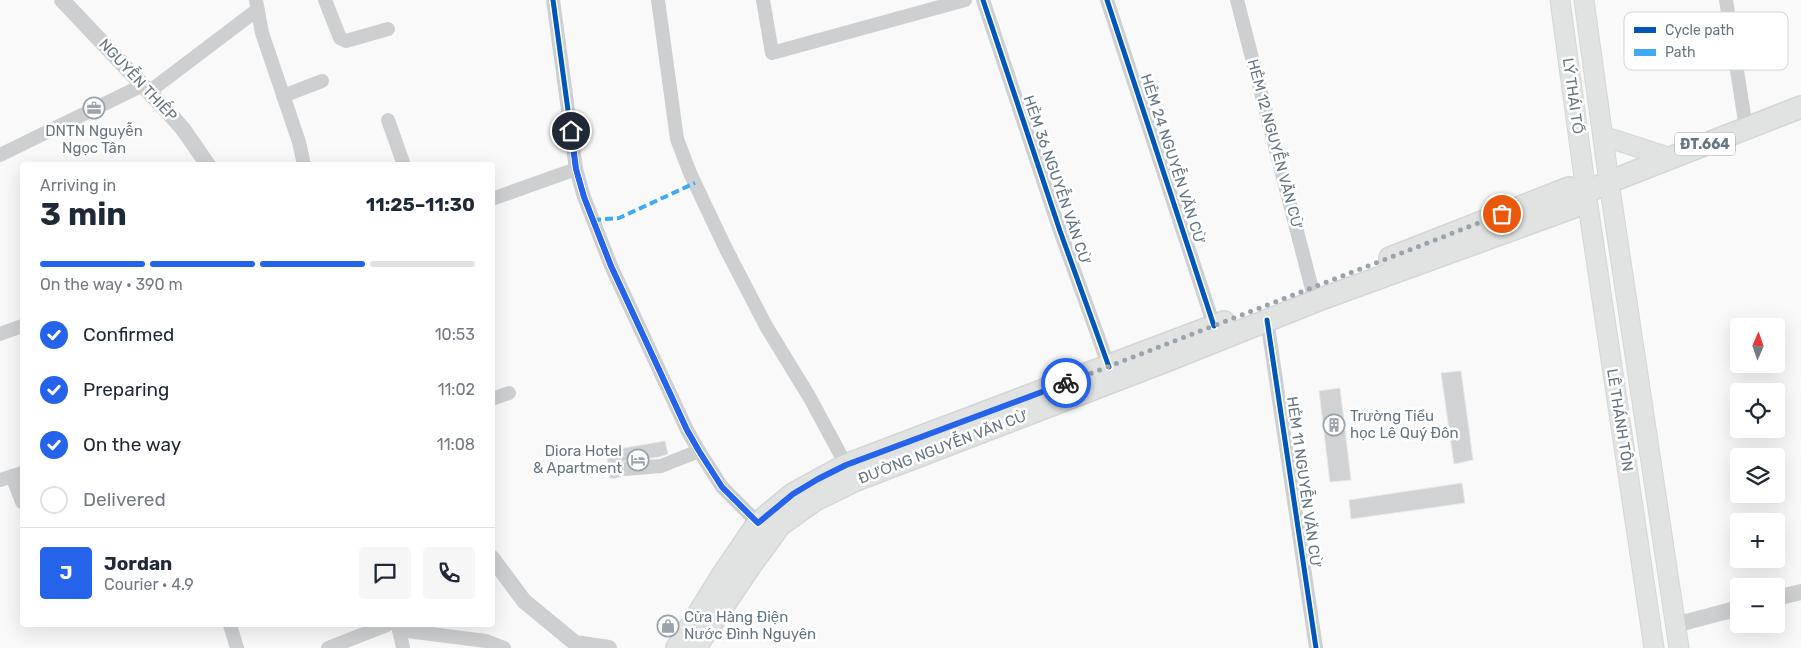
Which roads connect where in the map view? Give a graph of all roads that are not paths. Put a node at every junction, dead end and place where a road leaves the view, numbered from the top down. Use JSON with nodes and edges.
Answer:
{"nodes":[{"id":1,"x":62,"y":0,"type":"edge"},
{"id":2,"x":325,"y":0,"type":"edge"},
{"id":3,"x":553,"y":0,"type":"edge"},
{"id":4,"x":658,"y":0,"type":"edge"},
{"id":5,"x":763,"y":0,"type":"edge"},
{"id":6,"x":965,"y":0,"type":"edge"},
{"id":7,"x":983,"y":0,"type":"edge"},
{"id":8,"x":1108,"y":0,"type":"edge"},
{"id":9,"x":1237,"y":0,"type":"edge"},
{"id":10,"x":1560,"y":0,"type":"edge"},
{"id":11,"x":1584,"y":0,"type":"edge"},
{"id":12,"x":257,"y":5,"type":"edge"},
{"id":13,"x":388,"y":29,"type":"dead end"},
{"id":14,"x":1737,"y":70,"type":"edge"},
{"id":15,"x":322,"y":81,"type":"dead end"},
{"id":16,"x":146,"y":88,"type":"junction"},
{"id":17,"x":283,"y":96,"type":"junction"},
{"id":18,"x":1801,"y":107,"type":"edge"},
{"id":19,"x":388,"y":120,"type":"dead end"},
{"id":20,"x":1746,"y":128,"type":"junction"},
{"id":21,"x":1603,"y":136,"type":"junction"},
{"id":22,"x":0,"y":155,"type":"edge"},
{"id":23,"x":1671,"y":158,"type":"junction"},
{"id":24,"x":206,"y":162,"type":"edge"},
{"id":25,"x":303,"y":162,"type":"edge"},
{"id":26,"x":403,"y":162,"type":"edge"},
{"id":27,"x":576,"y":169,"type":"junction"},
{"id":28,"x":1609,"y":182,"type":"junction"},
{"id":29,"x":1586,"y":192,"type":"junction"},
{"id":30,"x":495,"y":198,"type":"edge"},
{"id":31,"x":1312,"y":289,"type":"junction"},
{"id":32,"x":1265,"y":314,"type":"junction"},
{"id":33,"x":1214,"y":326,"type":"junction"},
{"id":34,"x":20,"y":327,"type":"edge"},
{"id":35,"x":0,"y":334,"type":"edge"},
{"id":36,"x":1109,"y":367,"type":"junction"},
{"id":37,"x":509,"y":393,"type":"dead end"},
{"id":38,"x":495,"y":398,"type":"edge"},
{"id":39,"x":939,"y":439,"type":"junction"},
{"id":40,"x":699,"y":451,"type":"junction"},
{"id":41,"x":846,"y":465,"type":"junction"},
{"id":42,"x":625,"y":469,"type":"dead end"},
{"id":43,"x":12,"y":476,"type":"edge"},
{"id":44,"x":20,"y":497,"type":"edge"},
{"id":45,"x":758,"y":523,"type":"junction"},
{"id":46,"x":495,"y":562,"type":"edge"},
{"id":47,"x":1801,"y":592,"type":"edge"},
{"id":48,"x":1785,"y":596,"type":"edge"},
{"id":49,"x":1730,"y":610,"type":"edge"},
{"id":50,"x":1676,"y":625,"type":"junction"},
{"id":51,"x":231,"y":627,"type":"edge"},
{"id":52,"x":395,"y":627,"type":"edge"},
{"id":53,"x":573,"y":646,"type":"edge"},
{"id":54,"x":237,"y":648,"type":"edge"},
{"id":55,"x":328,"y":648,"type":"edge"},
{"id":56,"x":403,"y":648,"type":"edge"},
{"id":57,"x":504,"y":648,"type":"edge"},
{"id":58,"x":609,"y":648,"type":"edge"},
{"id":59,"x":677,"y":648,"type":"edge"},
{"id":60,"x":695,"y":648,"type":"edge"},
{"id":61,"x":1316,"y":648,"type":"edge"},
{"id":62,"x":1654,"y":648,"type":"edge"},
{"id":63,"x":1679,"y":648,"type":"edge"}],
"edges":[{"from":1,"to":16,"type":"street","name":"NGUYỄN THIẾP"},
{"from":2,"to":13,"type":"street"},
{"from":3,"to":27,"type":"street"},
{"from":4,"to":41,"type":"street"},
{"from":5,"to":6,"type":"street"},
{"from":7,"to":36,"type":"street","name":"HẺM 36 NGUYỄN VĂN CỪ"},
{"from":8,"to":33,"type":"street","name":"HẺM 24 NGUYỄN VĂN CỪ"},
{"from":9,"to":31,"type":"street","name":"HẺM 12 NGUYỄN VĂN CỪ"},
{"from":10,"to":29,"type":"main road","name":"LÝ THÁI TỔ"},
{"from":11,"to":21,"type":"main road","name":"LÝ THÁI TỔ"},
{"from":12,"to":16,"type":"street"},
{"from":12,"to":17,"type":"street"},
{"from":14,"to":20,"type":"street"},
{"from":15,"to":17,"type":"street"},
{"from":16,"to":22,"type":"street"},
{"from":16,"to":24,"type":"street","name":"NGUYỄN THIẾP"},
{"from":17,"to":25,"type":"street"},
{"from":18,"to":20,"type":"main road","number":"ĐT.664"},
{"from":19,"to":26,"type":"street"},
{"from":20,"to":23,"type":"main road","number":"ĐT.664"},
{"from":21,"to":23,"type":"main road"},
{"from":21,"to":28,"type":"main road","name":"LÝ THÁI TỔ"},
{"from":23,"to":28,"type":"main road","number":"ĐT.664"},
{"from":27,"to":30,"type":"street"},
{"from":27,"to":40,"type":"street"},
{"from":28,"to":29,"type":"main road","number":"ĐT.664"},
{"from":28,"to":50,"type":"main road","name":"LÝ THÁI TỔ"},
{"from":29,"to":31,"type":"main road","name":"ĐƯỜNG NGUYỄN VĂN CỪ","number":"ĐT.664"},
{"from":29,"to":32,"type":"main road","name":"ĐƯỜNG NGUYỄN VĂN CỪ","number":"ĐT.664"},
{"from":29,"to":62,"type":"main road","name":"LÊ THÁNH TÔN"},
{"from":31,"to":32,"type":"main road","name":"ĐƯỜNG NGUYỄN VĂN CỪ","number":"ĐT.664"},
{"from":32,"to":33,"type":"main road","name":"ĐƯỜNG NGUYỄN VĂN CỪ","number":"ĐT.664"},
{"from":32,"to":39,"type":"main road","name":"ĐƯỜNG NGUYỄN VĂN CỪ","number":"ĐT.664"},
{"from":32,"to":61,"type":"street","name":"HẺM 11 NGUYỄN VĂN CỪ"},
{"from":33,"to":36,"type":"main road","name":"ĐƯỜNG NGUYỄN VĂN CỪ","number":"ĐT.664"},
{"from":34,"to":35,"type":"street"},
{"from":36,"to":39,"type":"main road","name":"ĐƯỜNG NGUYỄN VĂN CỪ","number":"ĐT.664"},
{"from":37,"to":38,"type":"street"},
{"from":39,"to":41,"type":"main road","name":"ĐƯỜNG NGUYỄN VĂN CỪ","number":"ĐT.664"},
{"from":39,"to":60,"type":"main road","name":"ĐƯỜNG NGUYỄN VĂN CỪ","number":"ĐT.664"},
{"from":40,"to":42,"type":"street"},
{"from":40,"to":45,"type":"street"},
{"from":41,"to":45,"type":"main road","name":"ĐƯỜNG NGUYỄN VĂN CỪ","number":"ĐT.664"},
{"from":43,"to":44,"type":"street"},
{"from":45,"to":59,"type":"main road","name":"ĐƯỜNG NGUYỄN VĂN CỪ","number":"ĐT.664"},
{"from":46,"to":53,"type":"street"},
{"from":47,"to":48,"type":"street"},
{"from":49,"to":50,"type":"street"},
{"from":50,"to":63,"type":"main road","name":"LÝ THÁI TỔ"},
{"from":51,"to":54,"type":"street"},
{"from":52,"to":55,"type":"street"},
{"from":52,"to":56,"type":"street"},
{"from":52,"to":57,"type":"street"},
{"from":53,"to":58,"type":"street"}]}
